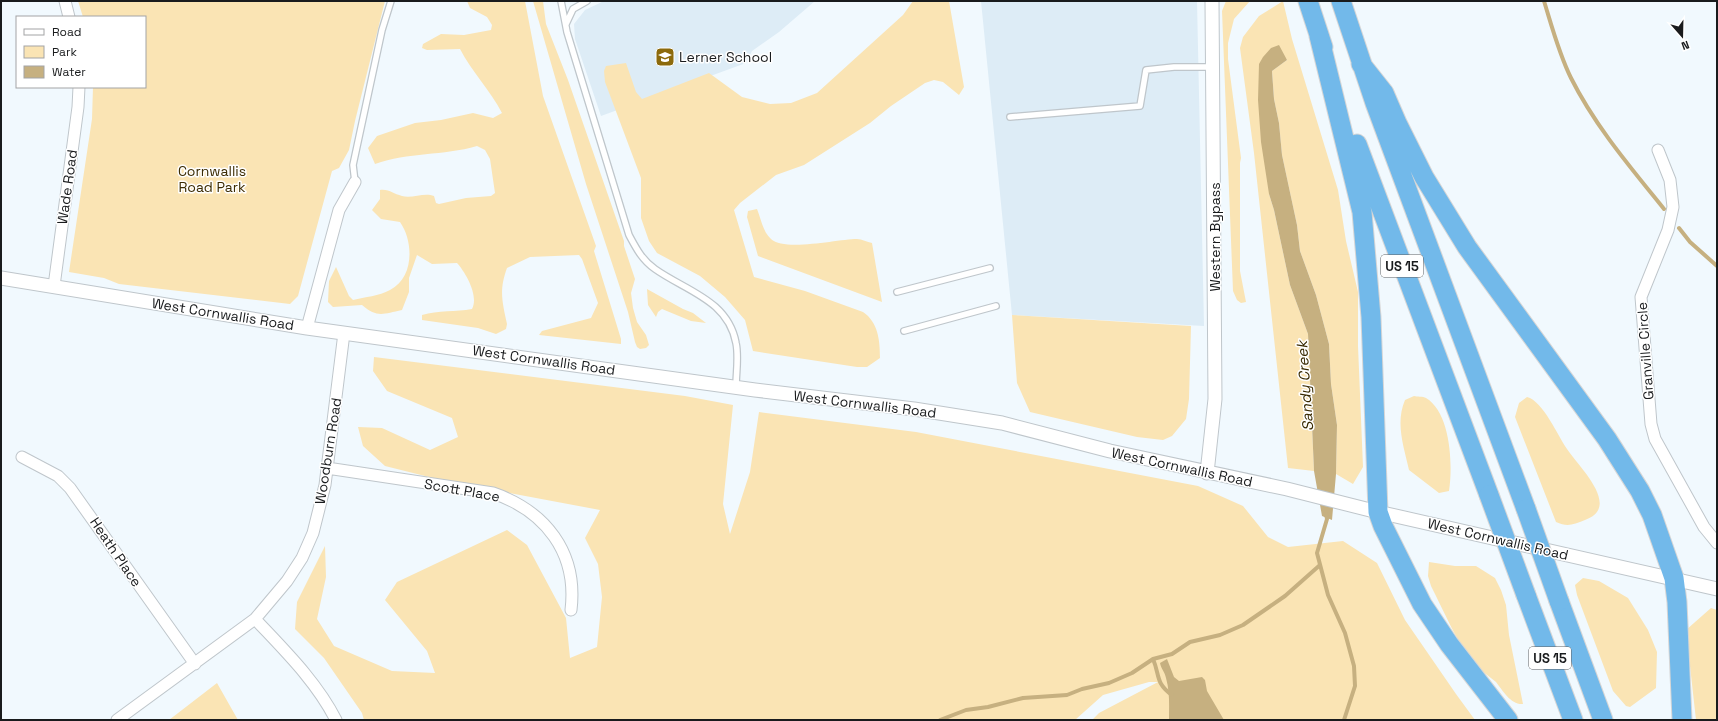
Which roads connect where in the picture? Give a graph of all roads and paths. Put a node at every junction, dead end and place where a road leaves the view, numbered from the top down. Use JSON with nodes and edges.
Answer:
{"nodes":[{"id":1,"x":64,"y":1,"type":"edge"},
{"id":2,"x":391,"y":1,"type":"edge"},
{"id":3,"x":561,"y":1,"type":"edge"},
{"id":4,"x":587,"y":1,"type":"edge"},
{"id":5,"x":1212,"y":1,"type":"edge"},
{"id":6,"x":1308,"y":1,"type":"edge"},
{"id":7,"x":1341,"y":1,"type":"edge"},
{"id":8,"x":69,"y":16,"type":"edge"},
{"id":9,"x":566,"y":24,"type":"junction"},
{"id":10,"x":1319,"y":36,"type":"junction"},
{"id":11,"x":1361,"y":64,"type":"junction"},
{"id":12,"x":1213,"y":67,"type":"junction"},
{"id":13,"x":79,"y":88,"type":"edge"},
{"id":14,"x":1010,"y":117,"type":"dead end"},
{"id":15,"x":1658,"y":150,"type":"dead end"},
{"id":16,"x":355,"y":182,"type":"joint"},
{"id":17,"x":990,"y":268,"type":"dead end"},
{"id":18,"x":1,"y":278,"type":"edge"},
{"id":19,"x":54,"y":286,"type":"junction"},
{"id":20,"x":897,"y":292,"type":"dead end"},
{"id":21,"x":996,"y":306,"type":"dead end"},
{"id":22,"x":307,"y":328,"type":"junction"},
{"id":23,"x":904,"y":331,"type":"dead end"},
{"id":24,"x":344,"y":333,"type":"junction"},
{"id":25,"x":736,"y":387,"type":"junction"},
{"id":26,"x":22,"y":457,"type":"dead end"},
{"id":27,"x":327,"y":468,"type":"junction"},
{"id":28,"x":1207,"y":473,"type":"junction"},
{"id":29,"x":1378,"y":512,"type":"junction"},
{"id":30,"x":1717,"y":543,"type":"edge"},
{"id":31,"x":1674,"y":578,"type":"junction"},
{"id":32,"x":1717,"y":589,"type":"edge"},
{"id":33,"x":571,"y":610,"type":"dead end"},
{"id":34,"x":255,"y":619,"type":"junction"},
{"id":35,"x":195,"y":664,"type":"junction"},
{"id":36,"x":117,"y":720,"type":"edge"},
{"id":37,"x":336,"y":720,"type":"edge"},
{"id":38,"x":1508,"y":720,"type":"edge"},
{"id":39,"x":1573,"y":720,"type":"edge"},
{"id":40,"x":1603,"y":720,"type":"edge"},
{"id":41,"x":1682,"y":720,"type":"edge"}],
"edges":[{"from":1,"to":8,"type":"street"},
{"from":2,"to":16,"type":"lane"},
{"from":3,"to":9,"type":"lane"},
{"from":4,"to":9,"type":"lane"},
{"from":5,"to":12,"type":"street","name":"Western Bypass"},
{"from":6,"to":10,"type":"highway","number":"US 15"},
{"from":7,"to":11,"type":"highway","number":"US 15"},
{"from":9,"to":25,"type":"lane"},
{"from":10,"to":29,"type":"highway"},
{"from":10,"to":39,"type":"highway","number":"US 15","bridge":true},
{"from":11,"to":31,"type":"highway"},
{"from":11,"to":40,"type":"highway","number":"US 15","bridge":true},
{"from":12,"to":14,"type":"lane"},
{"from":12,"to":28,"type":"street","name":"Western Bypass"},
{"from":13,"to":19,"type":"street","name":"Wade Road"},
{"from":15,"to":30,"type":"street","name":"Granville Circle"},
{"from":16,"to":22,"type":"street"},
{"from":17,"to":20,"type":"lane"},
{"from":18,"to":19,"type":"street","name":"West Cornwallis Road"},
{"from":19,"to":22,"type":"street","name":"West Cornwallis Road"},
{"from":21,"to":23,"type":"lane"},
{"from":22,"to":24,"type":"street","name":"West Cornwallis Road"},
{"from":24,"to":25,"type":"street","name":"West Cornwallis Road"},
{"from":24,"to":27,"type":"street","name":"Woodburn Road"},
{"from":25,"to":28,"type":"street","name":"West Cornwallis Road"},
{"from":26,"to":35,"type":"street","name":"Heath Place"},
{"from":27,"to":33,"type":"street","name":"Scott Place"},
{"from":27,"to":34,"type":"street","name":"Woodburn Road"},
{"from":28,"to":29,"type":"street","name":"West Cornwallis Road"},
{"from":29,"to":31,"type":"street","name":"West Cornwallis Road"},
{"from":29,"to":38,"type":"highway"},
{"from":31,"to":32,"type":"street","name":"West Cornwallis Road"},
{"from":31,"to":41,"type":"highway"},
{"from":34,"to":35,"type":"street","name":"Woodburn Road"},
{"from":34,"to":37,"type":"street"},
{"from":35,"to":36,"type":"street","name":"Woodburn Road"}]}
